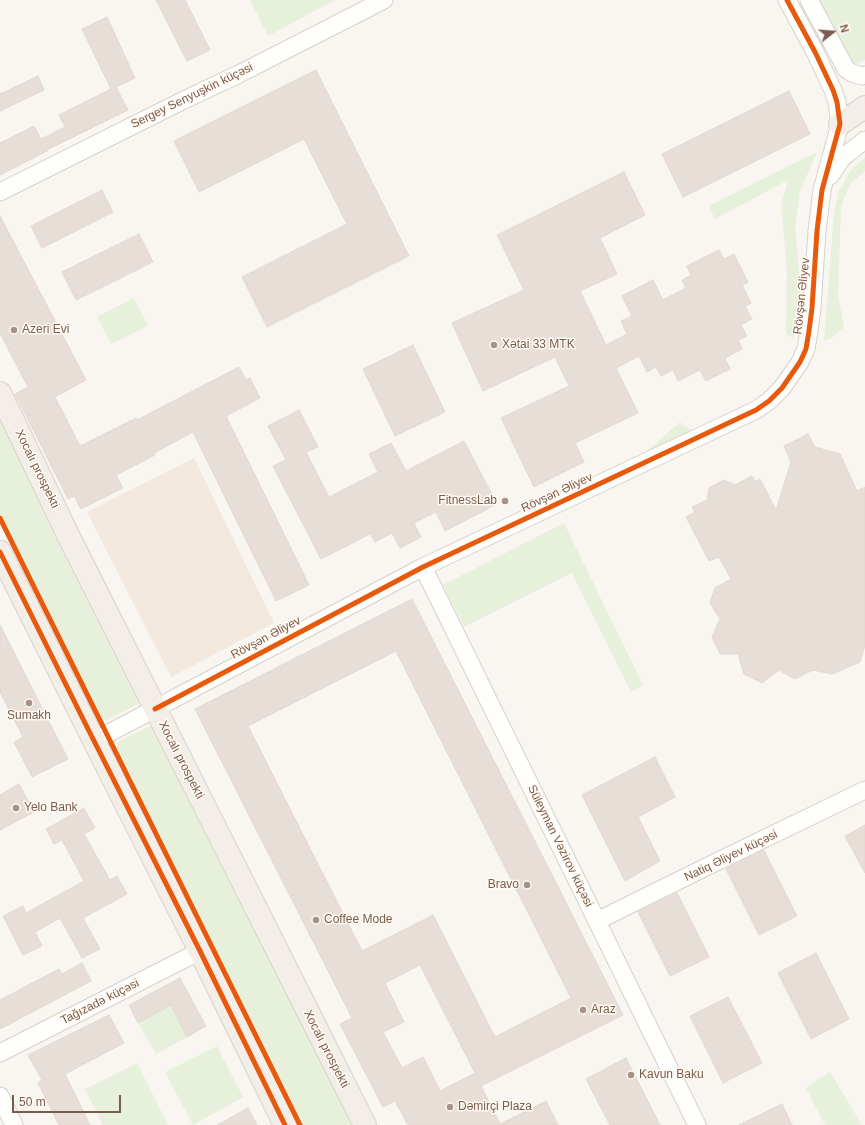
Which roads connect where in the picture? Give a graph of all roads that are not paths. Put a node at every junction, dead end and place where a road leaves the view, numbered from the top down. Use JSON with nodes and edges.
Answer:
{"nodes":[{"id":1,"x":384,"y":0,"type":"edge"},
{"id":2,"x":787,"y":0,"type":"edge"},
{"id":3,"x":809,"y":0,"type":"edge"},
{"id":4,"x":865,"y":75,"type":"edge"},
{"id":5,"x":865,"y":94,"type":"edge"},
{"id":6,"x":865,"y":107,"type":"edge"},
{"id":7,"x":840,"y":124,"type":"junction"},
{"id":8,"x":865,"y":140,"type":"edge"},
{"id":9,"x":822,"y":190,"type":"junction"},
{"id":10,"x":0,"y":192,"type":"edge"},
{"id":11,"x":0,"y":393,"type":"edge"},
{"id":12,"x":0,"y":552,"type":"edge"},
{"id":13,"x":423,"y":567,"type":"junction"},
{"id":14,"x":155,"y":709,"type":"junction"},
{"id":15,"x":94,"y":741,"type":"junction"},
{"id":16,"x":865,"y":790,"type":"edge"},
{"id":17,"x":597,"y":921,"type":"junction"},
{"id":18,"x":200,"y":951,"type":"junction"},
{"id":19,"x":0,"y":1053,"type":"edge"},
{"id":20,"x":0,"y":1096,"type":"edge"},
{"id":21,"x":14,"y":1125,"type":"edge"},
{"id":22,"x":285,"y":1125,"type":"edge"},
{"id":23,"x":365,"y":1125,"type":"edge"},
{"id":24,"x":697,"y":1125,"type":"edge"}],
"edges":[{"from":1,"to":10,"type":"street","name":"Sergey Senyuşkin küçəsi"},
{"from":2,"to":7,"type":"street"},
{"from":3,"to":4,"type":"street"},
{"from":5,"to":7,"type":"street"},
{"from":6,"to":7,"type":"main road"},
{"from":7,"to":9,"type":"street"},
{"from":8,"to":9,"type":"street"},
{"from":9,"to":13,"type":"street","name":"Rövşən Əliyev"},
{"from":11,"to":14,"type":"main road","name":"Xocalı prospekti"},
{"from":12,"to":15,"type":"main road"},
{"from":13,"to":14,"type":"street","name":"Rövşən Əliyev"},
{"from":13,"to":17,"type":"street","name":"Süleyman Vəzirov küçəsi"},
{"from":14,"to":15,"type":"street","name":"Rövşən Əliyev"},
{"from":14,"to":23,"type":"main road","name":"Xocalı prospekti"},
{"from":15,"to":18,"type":"main road"},
{"from":16,"to":17,"type":"street","name":"Natiq Əliyev küçəsi"},
{"from":17,"to":24,"type":"street","name":"Süleyman Vəzirov küçəsi"},
{"from":18,"to":19,"type":"street","name":"Tağızadə küçəsi"},
{"from":18,"to":22,"type":"main road"},
{"from":20,"to":21,"type":"street"}]}
